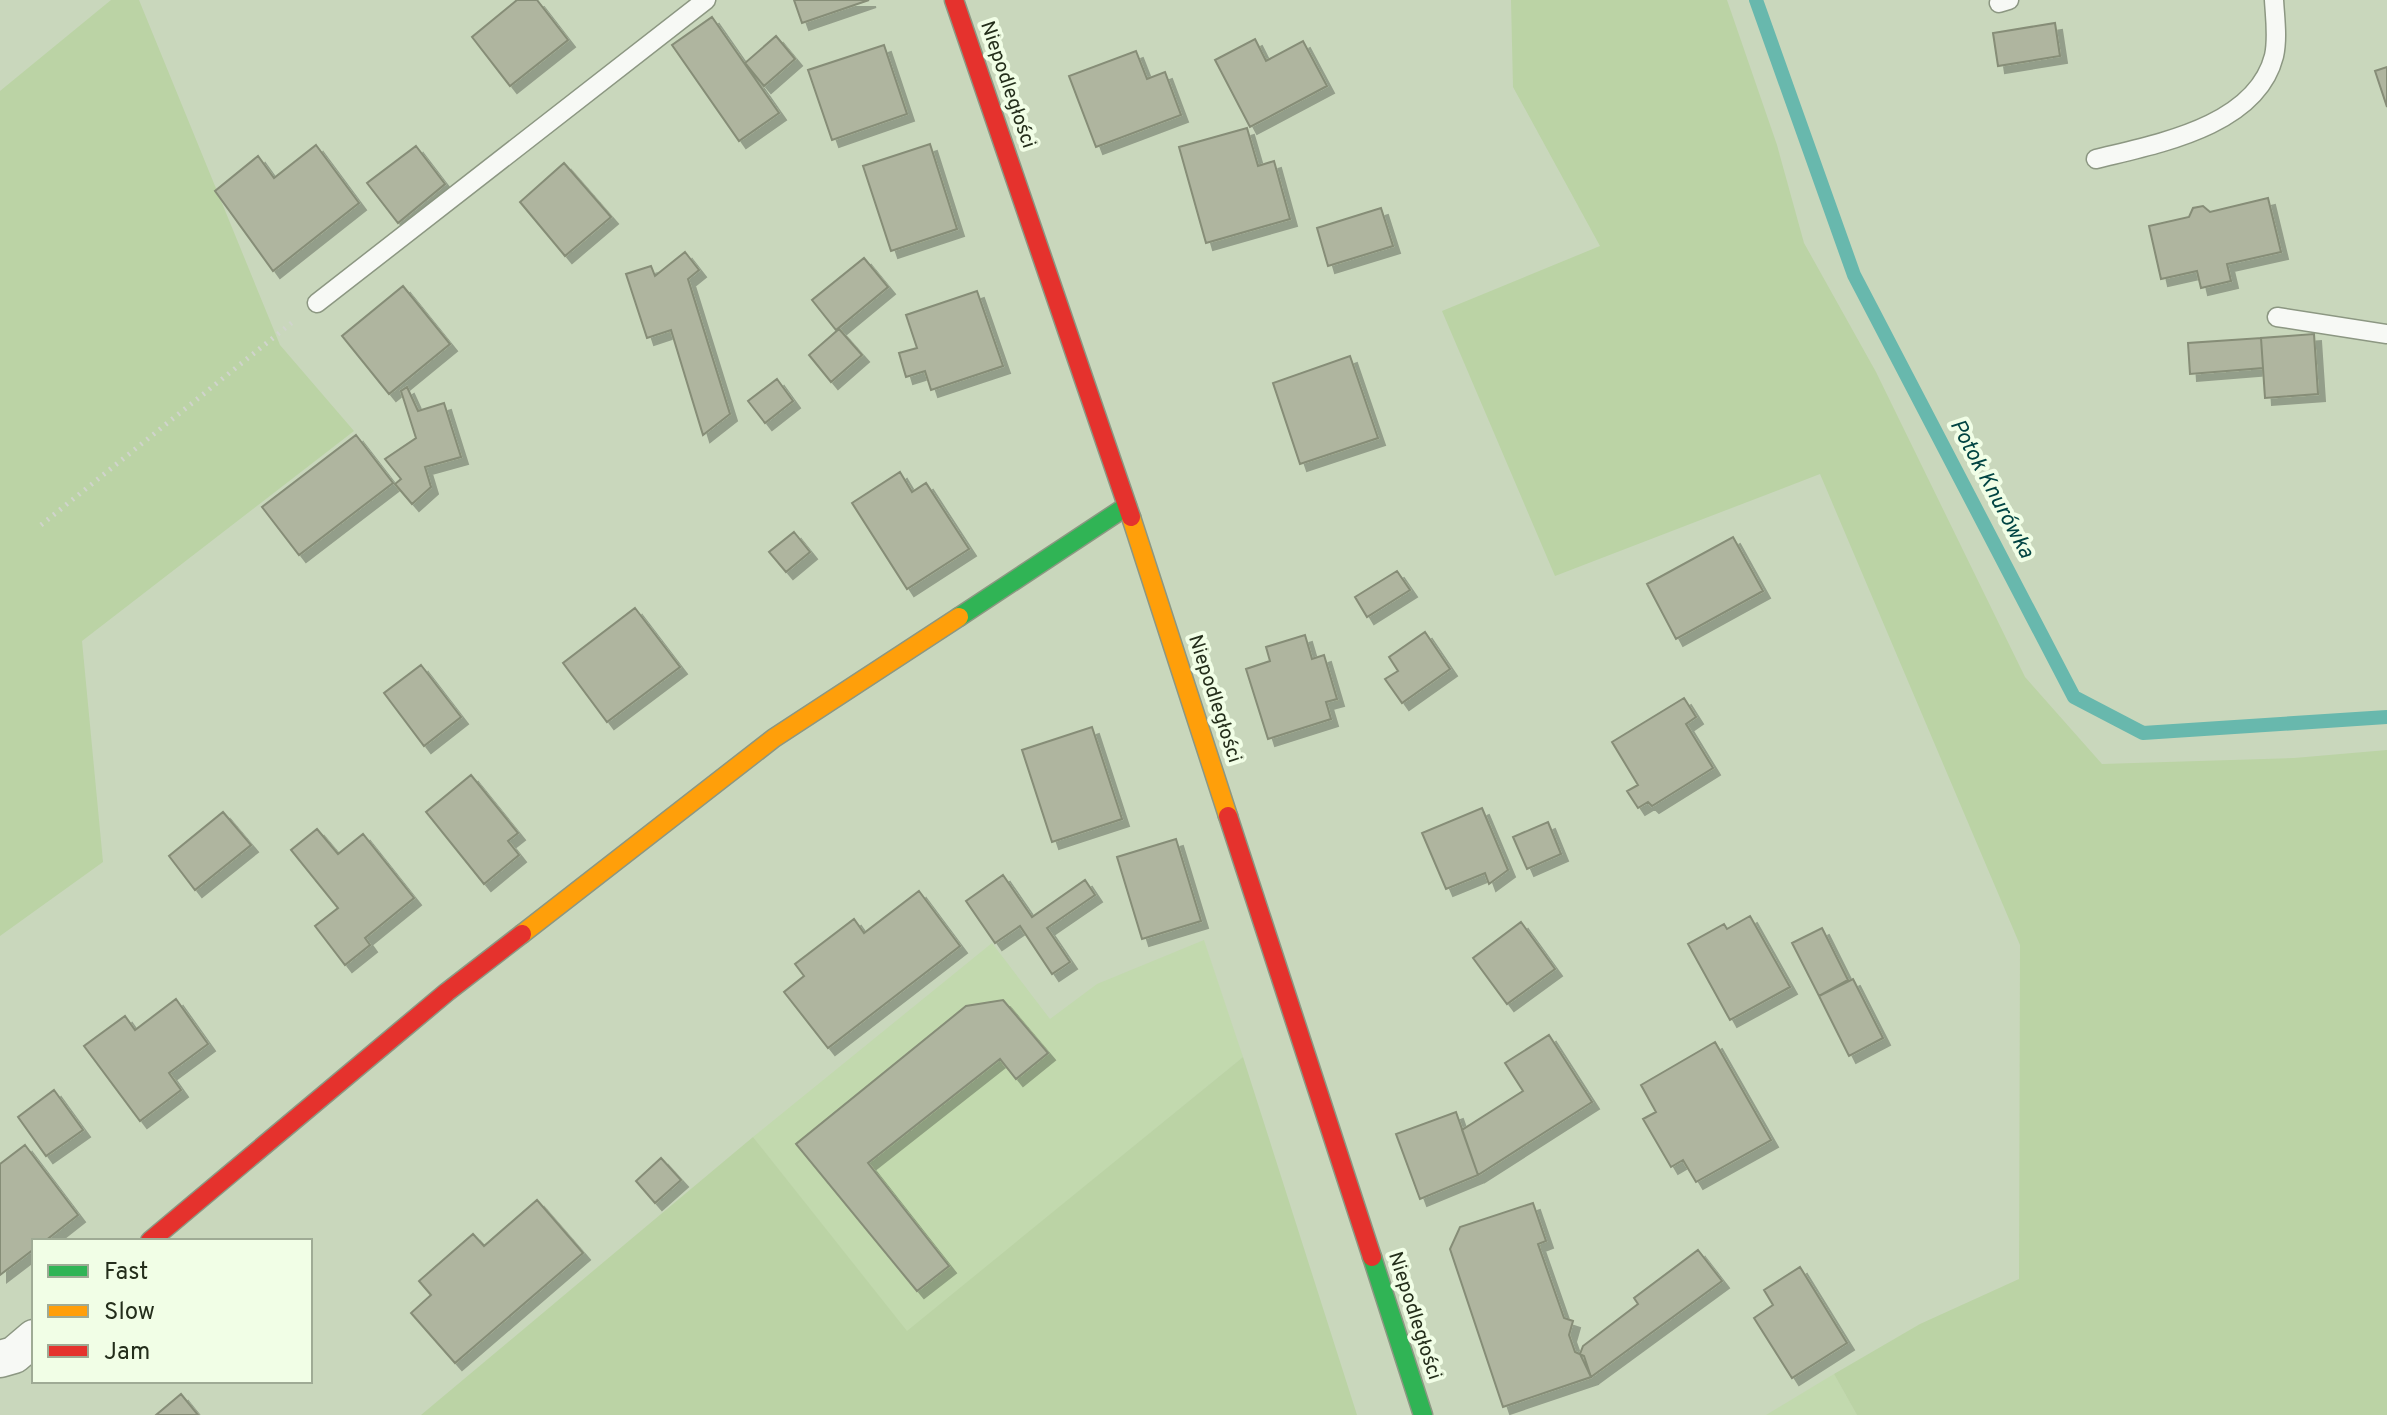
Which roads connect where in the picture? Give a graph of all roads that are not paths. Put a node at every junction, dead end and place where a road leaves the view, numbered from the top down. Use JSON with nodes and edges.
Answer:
{"nodes":[{"id":1,"x":706,"y":0,"type":"edge"},
{"id":2,"x":954,"y":0,"type":"edge"},
{"id":3,"x":2274,"y":0,"type":"edge"},
{"id":4,"x":2096,"y":159,"type":"dead end"},
{"id":5,"x":317,"y":303,"type":"road end"},
{"id":6,"x":2277,"y":317,"type":"dead end"},
{"id":7,"x":2387,"y":334,"type":"edge"},
{"id":8,"x":1127,"y":506,"type":"junction"},
{"id":9,"x":152,"y":1239,"type":"edge"},
{"id":10,"x":32,"y":1340,"type":"edge"},
{"id":11,"x":0,"y":1359,"type":"edge"},
{"id":12,"x":1423,"y":1415,"type":"edge"}],
"edges":[{"from":1,"to":5,"type":"lane"},
{"from":2,"to":8,"type":"main road","name":"Niepodległości"},
{"from":3,"to":4,"type":"lane"},
{"from":6,"to":7,"type":"lane"},
{"from":8,"to":9,"type":"main road"},
{"from":8,"to":12,"type":"main road","name":"Niepodległości"},
{"from":10,"to":11,"type":"street"}]}
